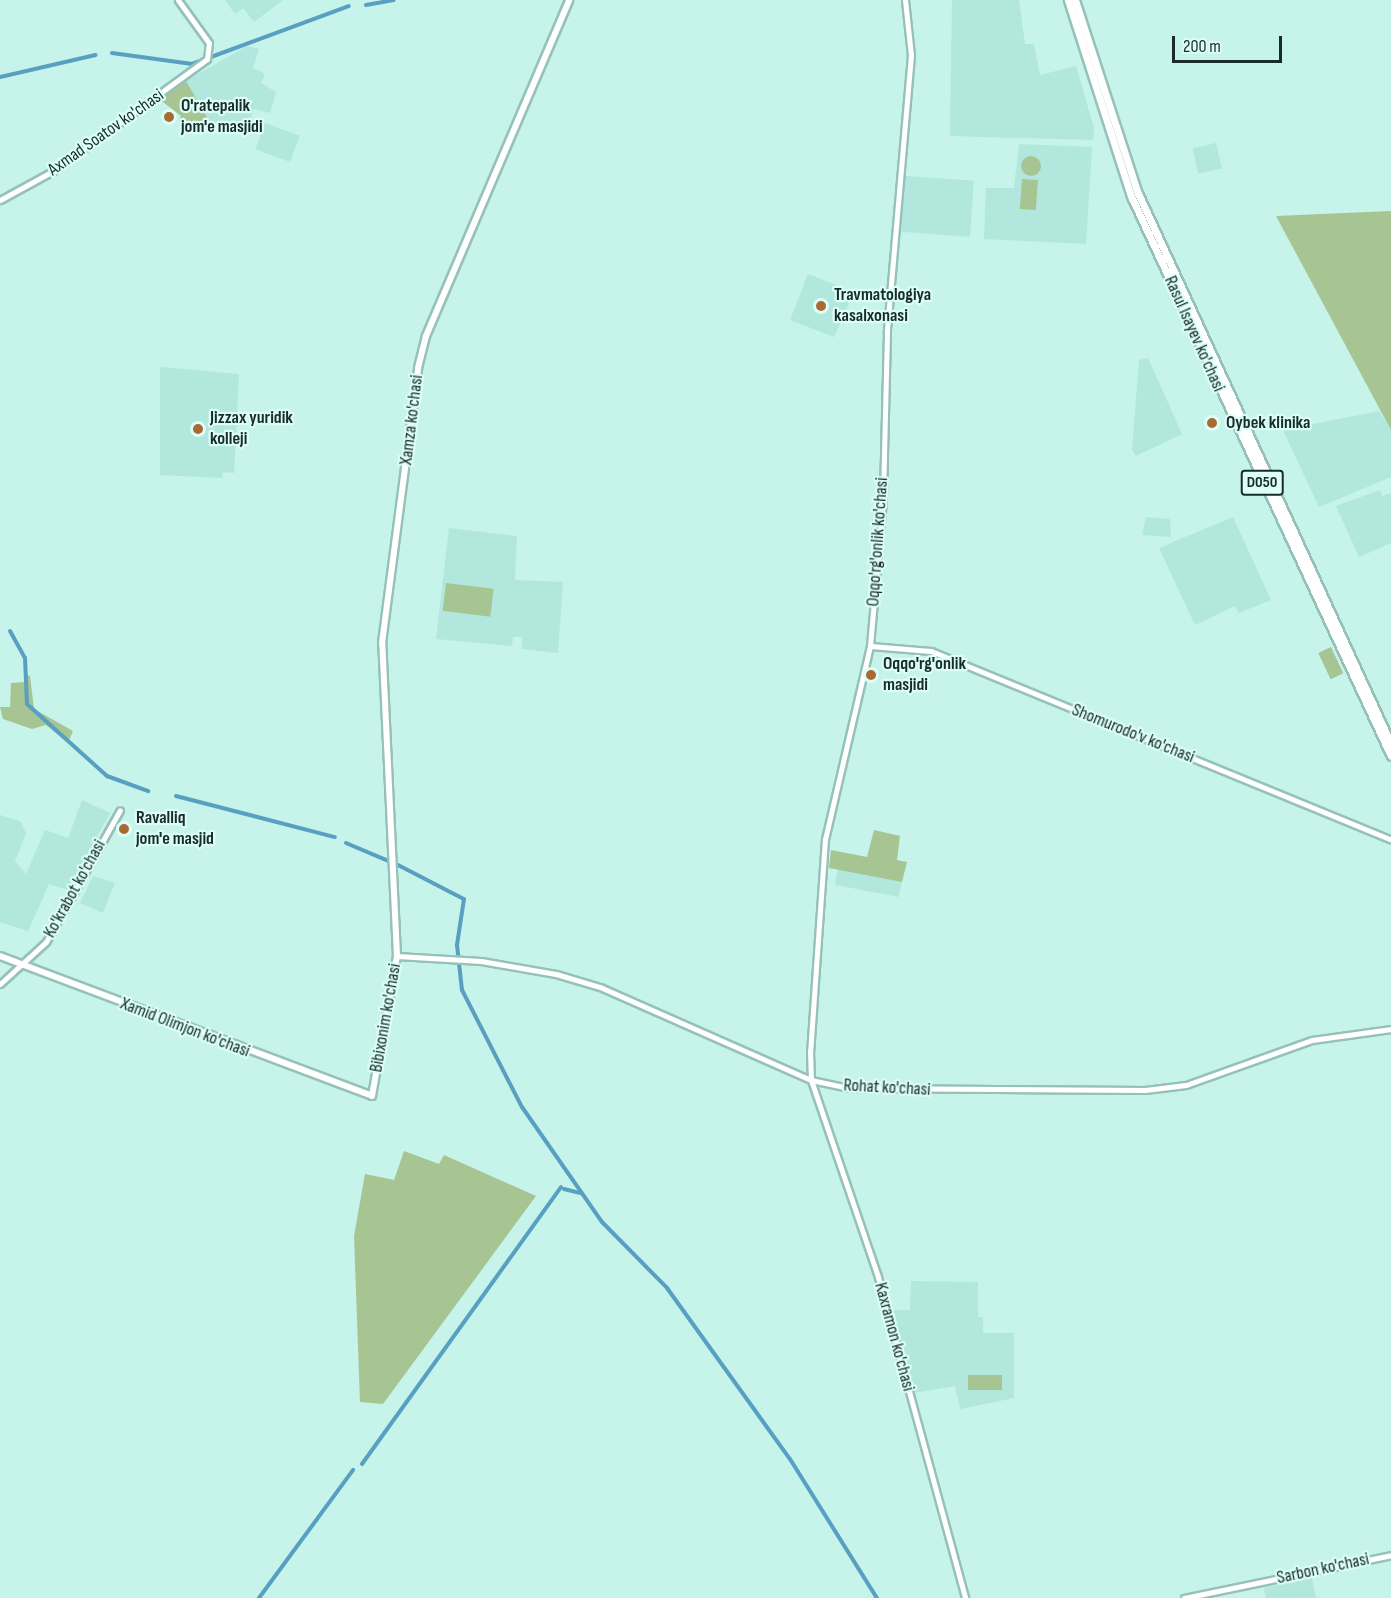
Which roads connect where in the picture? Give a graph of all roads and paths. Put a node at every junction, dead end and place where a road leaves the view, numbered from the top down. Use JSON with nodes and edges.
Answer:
{"nodes":[{"id":1,"x":178,"y":0,"type":"edge"},
{"id":2,"x":569,"y":0,"type":"edge"},
{"id":3,"x":905,"y":0,"type":"edge"},
{"id":4,"x":1068,"y":0,"type":"edge"},
{"id":5,"x":1075,"y":0,"type":"edge"},
{"id":6,"x":0,"y":200,"type":"edge"},
{"id":7,"x":1311,"y":582,"type":"junction"},
{"id":8,"x":870,"y":646,"type":"junction"},
{"id":9,"x":1391,"y":744,"type":"edge"},
{"id":10,"x":1391,"y":756,"type":"edge"},
{"id":11,"x":120,"y":810,"type":"dead end"},
{"id":12,"x":1391,"y":840,"type":"edge"},
{"id":13,"x":395,"y":867,"type":"joint"},
{"id":14,"x":0,"y":956,"type":"edge"},
{"id":15,"x":397,"y":956,"type":"junction"},
{"id":16,"x":25,"y":966,"type":"junction"},
{"id":17,"x":0,"y":984,"type":"edge"},
{"id":18,"x":1391,"y":1029,"type":"edge"},
{"id":19,"x":811,"y":1080,"type":"junction"},
{"id":20,"x":372,"y":1096,"type":"joint"},
{"id":21,"x":1391,"y":1555,"type":"edge"},
{"id":22,"x":965,"y":1598,"type":"edge"},
{"id":23,"x":1184,"y":1598,"type":"edge"}],
"edges":[{"from":1,"to":6,"type":"street","name":"Axmad Soatov ko'chasi"},
{"from":2,"to":13,"type":"main road","name":"Xamza ko'chasi"},
{"from":3,"to":8,"type":"street","name":"Oqqo'rg'onlik ko'chasi"},
{"from":4,"to":7,"type":"main road","name":"Rasul Isayev ko'chasi","number":"D050"},
{"from":5,"to":7,"type":"main road","name":"Rasul Isayev ko'chasi","number":"D050"},
{"from":7,"to":9,"type":"main road","name":"Rasul Isayev ko'chasi","number":"D050"},
{"from":7,"to":10,"type":"main road","name":"Rasul Isayev ko'chasi","number":"D050"},
{"from":8,"to":12,"type":"street","name":"Shomurodo'v ko'chasi"},
{"from":8,"to":19,"type":"street","name":"Oqqo'rg'onlik ko'chasi"},
{"from":11,"to":16,"type":"street","name":"Ko'krabot ko'chasi"},
{"from":13,"to":15,"type":"main road","name":"Bibixonim ko'chasi"},
{"from":14,"to":16,"type":"main road","name":"Xamid Olimjon ko'chasi"},
{"from":15,"to":19,"type":"street","name":"Rohat ko'chasi"},
{"from":15,"to":20,"type":"main road","name":"Bibixonim ko'chasi"},
{"from":16,"to":17,"type":"street","name":"Ko'krabot ko'chasi"},
{"from":16,"to":20,"type":"main road","name":"Xamid Olimjon ko'chasi"},
{"from":18,"to":19,"type":"street","name":"Rohat ko'chasi"},
{"from":19,"to":22,"type":"street","name":"Kaxramon ko'chasi"},
{"from":21,"to":23,"type":"street","name":"Sarbon ko'chasi"}]}
